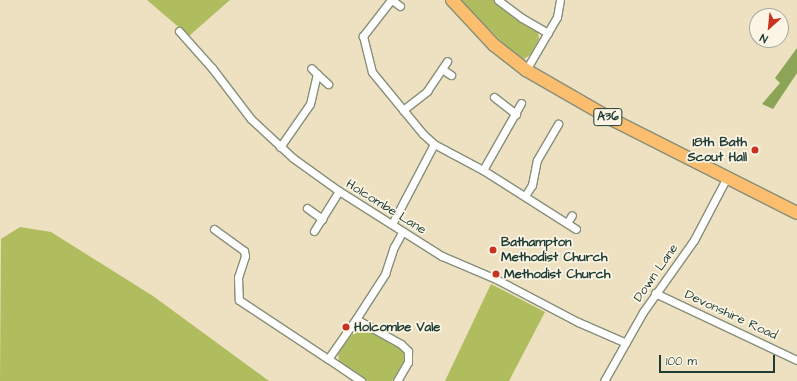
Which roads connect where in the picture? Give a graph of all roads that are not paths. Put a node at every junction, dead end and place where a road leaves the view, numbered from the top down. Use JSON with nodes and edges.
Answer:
{"nodes":[{"id":1,"x":392,"y":0,"type":"edge"},
{"id":2,"x":452,"y":0,"type":"edge"},
{"id":3,"x":498,"y":0,"type":"edge"},
{"id":4,"x":560,"y":0,"type":"edge"},
{"id":5,"x":400,"y":6,"type":"dead end"},
{"id":6,"x":179,"y":30,"type":"dead end"},
{"id":7,"x":548,"y":33,"type":"junction"},
{"id":8,"x":447,"y":61,"type":"dead end"},
{"id":9,"x":311,"y":68,"type":"dead end"},
{"id":10,"x":442,"y":69,"type":"junction"},
{"id":11,"x":526,"y":70,"type":"junction"},
{"id":12,"x":317,"y":74,"type":"junction"},
{"id":13,"x":451,"y":75,"type":"dead end"},
{"id":14,"x":328,"y":84,"type":"dead end"},
{"id":15,"x":494,"y":97,"type":"dead end"},
{"id":16,"x":521,"y":103,"type":"dead end"},
{"id":17,"x":403,"y":110,"type":"junction"},
{"id":18,"x":516,"y":114,"type":"junction"},
{"id":19,"x":558,"y":124,"type":"dead end"},
{"id":20,"x":434,"y":144,"type":"junction"},
{"id":21,"x":280,"y":147,"type":"junction"},
{"id":22,"x":483,"y":170,"type":"junction"},
{"id":23,"x":726,"y":178,"type":"junction"},
{"id":24,"x":339,"y":191,"type":"junction"},
{"id":25,"x":525,"y":196,"type":"junction"},
{"id":26,"x":307,"y":208,"type":"dead end"},
{"id":27,"x":797,"y":213,"type":"edge"},
{"id":28,"x":572,"y":215,"type":"dead end"},
{"id":29,"x":322,"y":219,"type":"junction"},
{"id":30,"x":567,"y":223,"type":"junction"},
{"id":31,"x":392,"y":224,"type":"junction"},
{"id":32,"x":214,"y":228,"type":"dead end"},
{"id":33,"x":576,"y":229,"type":"dead end"},
{"id":34,"x":314,"y":231,"type":"dead end"},
{"id":35,"x":403,"y":231,"type":"junction"},
{"id":36,"x":655,"y":293,"type":"junction"},
{"id":37,"x":356,"y":319,"type":"junction"},
{"id":38,"x":626,"y":343,"type":"junction"},
{"id":39,"x":328,"y":359,"type":"junction"},
{"id":40,"x":797,"y":360,"type":"edge"},
{"id":41,"x":361,"y":381,"type":"edge"},
{"id":42,"x":397,"y":381,"type":"edge"},
{"id":43,"x":604,"y":381,"type":"edge"}],
"edges":[{"from":1,"to":5,"type":"street"},
{"from":1,"to":17,"type":"street"},
{"from":2,"to":11,"type":"highway","number":"A36"},
{"from":3,"to":7,"type":"street"},
{"from":4,"to":7,"type":"street"},
{"from":6,"to":21,"type":"street","name":"Holcombe Lane"},
{"from":7,"to":11,"type":"street"},
{"from":8,"to":10,"type":"street"},
{"from":9,"to":12,"type":"street"},
{"from":10,"to":13,"type":"street"},
{"from":10,"to":17,"type":"street"},
{"from":11,"to":23,"type":"highway","number":"A36"},
{"from":12,"to":14,"type":"street"},
{"from":12,"to":21,"type":"street"},
{"from":15,"to":18,"type":"street"},
{"from":16,"to":18,"type":"street"},
{"from":17,"to":20,"type":"street"},
{"from":18,"to":22,"type":"street"},
{"from":19,"to":25,"type":"street"},
{"from":20,"to":22,"type":"street"},
{"from":20,"to":31,"type":"street"},
{"from":21,"to":24,"type":"street","name":"Holcombe Lane"},
{"from":22,"to":25,"type":"street"},
{"from":23,"to":27,"type":"highway","number":"A36"},
{"from":23,"to":36,"type":"street","name":"Down Lane"},
{"from":24,"to":29,"type":"street"},
{"from":24,"to":31,"type":"street","name":"Holcombe Lane"},
{"from":25,"to":30,"type":"street"},
{"from":26,"to":29,"type":"street"},
{"from":28,"to":30,"type":"street"},
{"from":29,"to":34,"type":"street"},
{"from":30,"to":33,"type":"street"},
{"from":31,"to":35,"type":"street","name":"Holcombe Lane"},
{"from":32,"to":39,"type":"street"},
{"from":35,"to":37,"type":"street"},
{"from":35,"to":38,"type":"street","name":"Holcombe Lane"},
{"from":36,"to":38,"type":"street","name":"Down Lane"},
{"from":36,"to":40,"type":"street","name":"Devonshire Road"},
{"from":37,"to":39,"type":"street"},
{"from":37,"to":42,"type":"street"},
{"from":38,"to":43,"type":"street","name":"Down Lane"},
{"from":39,"to":41,"type":"street"}]}
